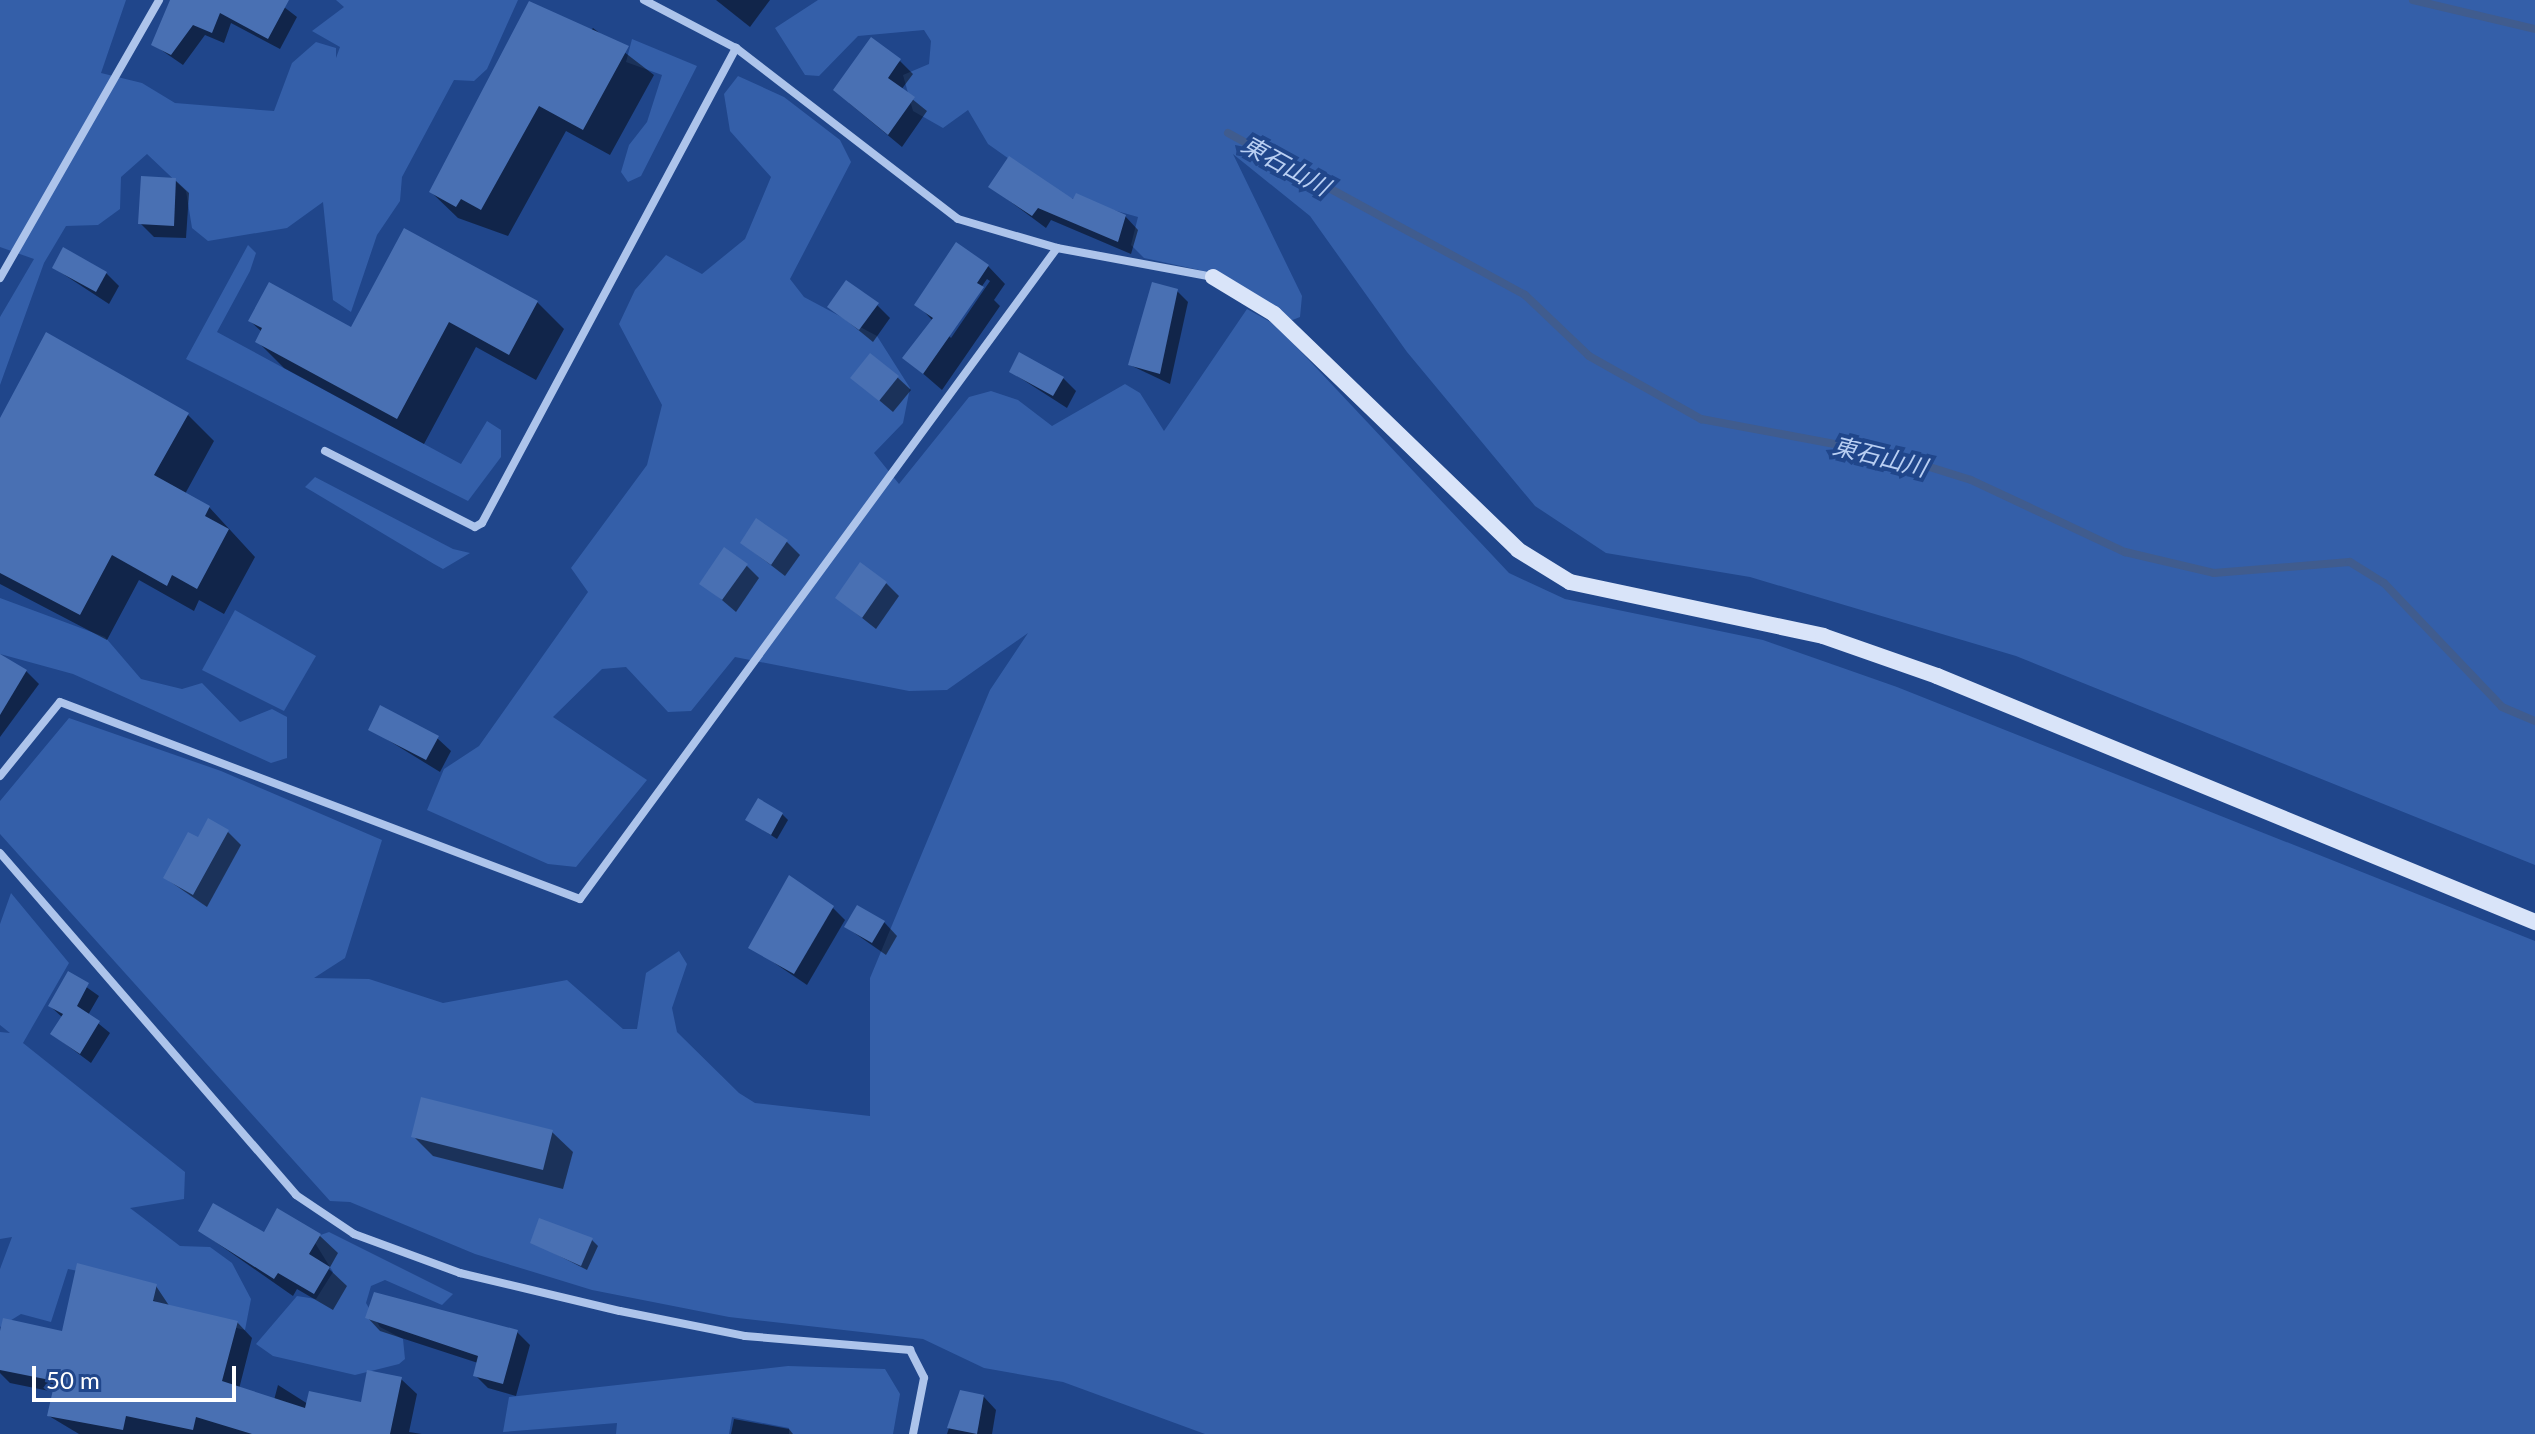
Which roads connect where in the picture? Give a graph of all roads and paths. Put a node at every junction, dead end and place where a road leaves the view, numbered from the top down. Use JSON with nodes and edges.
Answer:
{"nodes":[{"id":1,"x":159,"y":0,"type":"edge"},
{"id":2,"x":644,"y":0,"type":"edge"},
{"id":3,"x":736,"y":48,"type":"junction"},
{"id":4,"x":1057,"y":248,"type":"junction"},
{"id":5,"x":1213,"y":277,"type":"joint"},
{"id":6,"x":0,"y":278,"type":"edge"},
{"id":7,"x":325,"y":451,"type":"dead end"},
{"id":8,"x":0,"y":776,"type":"edge"},
{"id":9,"x":0,"y":853,"type":"edge"},
{"id":10,"x":2535,"y":922,"type":"edge"},
{"id":11,"x":913,"y":1434,"type":"edge"}],
"edges":[{"from":1,"to":6,"type":"street"},
{"from":2,"to":3,"type":"street"},
{"from":3,"to":4,"type":"street"},
{"from":3,"to":7,"type":"street"},
{"from":4,"to":5,"type":"street"},
{"from":4,"to":8,"type":"street"},
{"from":5,"to":10,"type":"street"},
{"from":9,"to":11,"type":"street"}]}
